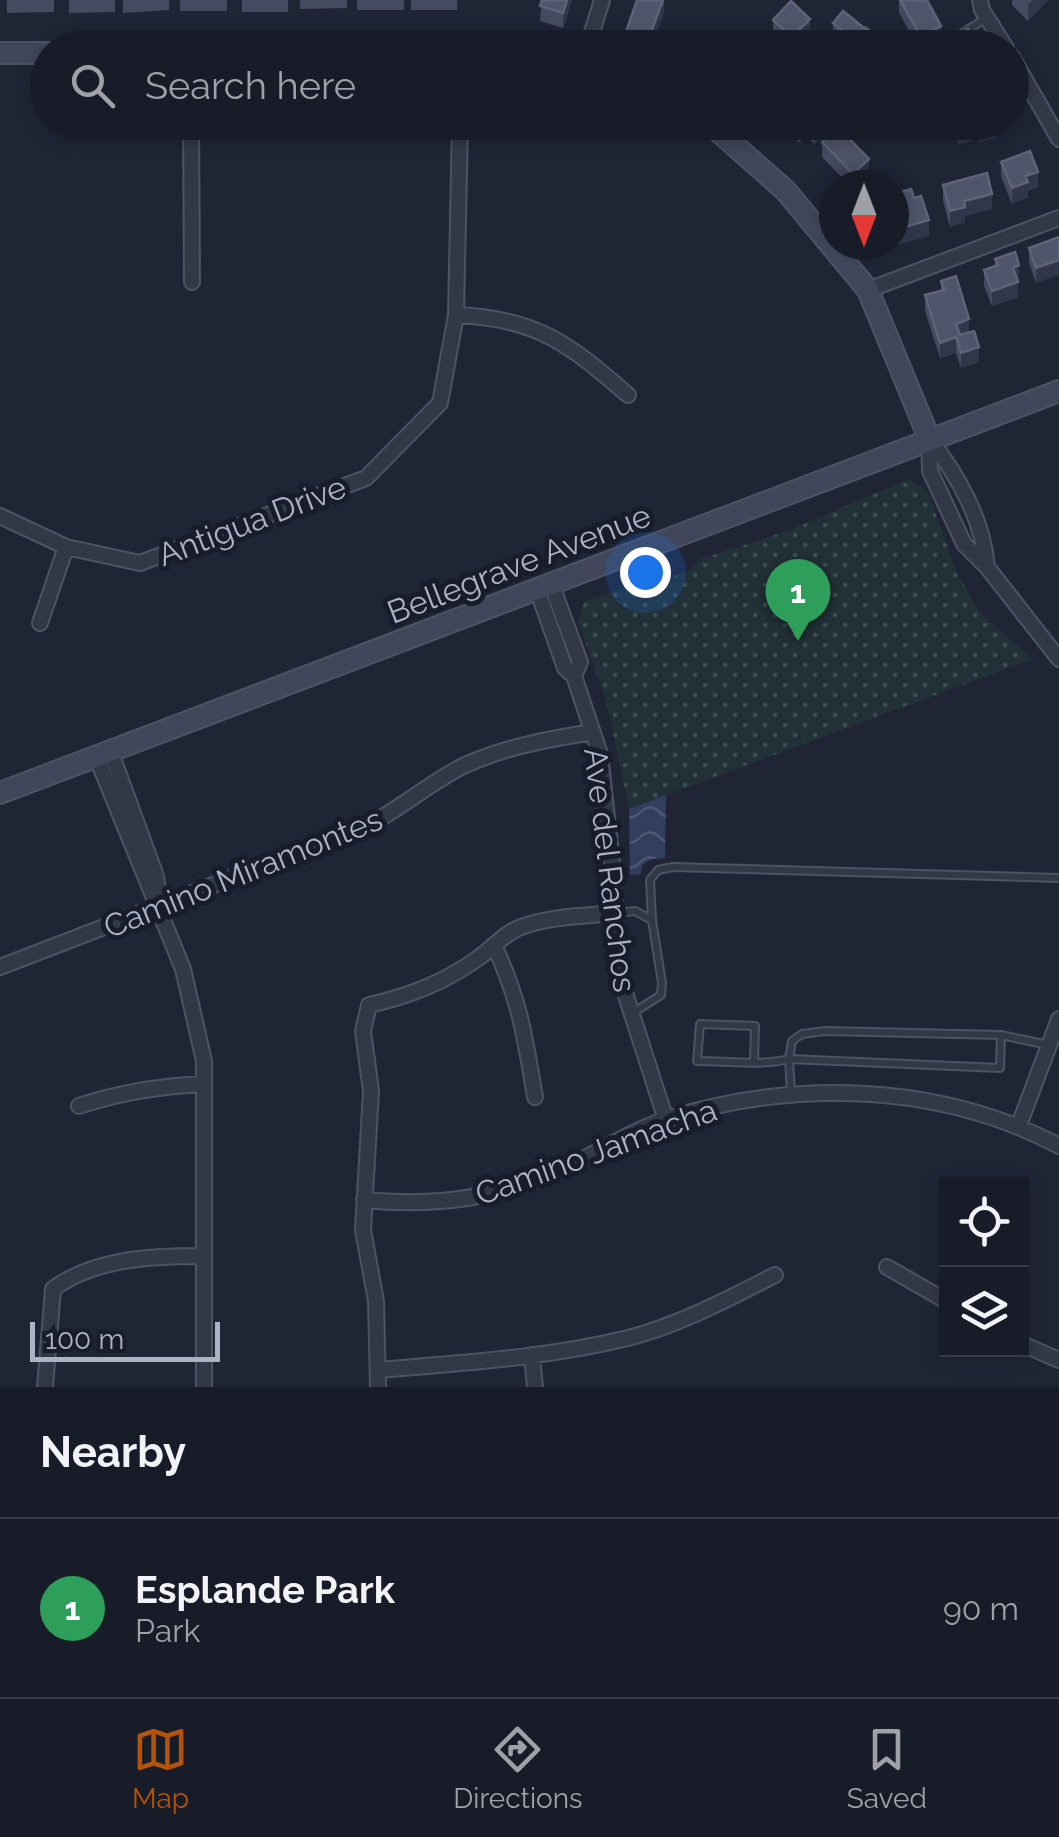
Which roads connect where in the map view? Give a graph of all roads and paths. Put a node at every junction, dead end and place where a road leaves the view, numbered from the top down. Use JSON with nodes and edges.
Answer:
{"nodes":[{"id":1,"x":602,"y":0,"type":"edge"},
{"id":2,"x":980,"y":0,"type":"edge"},
{"id":3,"x":987,"y":17,"type":"junction"},
{"id":4,"x":860,"y":26,"type":"edge"},
{"id":5,"x":593,"y":30,"type":"edge"},
{"id":6,"x":864,"y":30,"type":"edge"},
{"id":7,"x":967,"y":30,"type":"edge"},
{"id":8,"x":995,"y":30,"type":"edge"},
{"id":9,"x":30,"y":53,"type":"edge"},
{"id":10,"x":0,"y":54,"type":"edge"},
{"id":11,"x":1029,"y":87,"type":"edge"},
{"id":12,"x":1059,"y":138,"type":"edge"},
{"id":13,"x":191,"y":140,"type":"edge"},
{"id":14,"x":460,"y":140,"type":"edge"},
{"id":15,"x":728,"y":140,"type":"edge"},
{"id":16,"x":1059,"y":218,"type":"edge"},
{"id":17,"x":192,"y":282,"type":"dead end"},
{"id":18,"x":868,"y":290,"type":"junction"},
{"id":19,"x":456,"y":315,"type":"junction"},
{"id":20,"x":1059,"y":391,"type":"edge"},
{"id":21,"x":628,"y":395,"type":"dead end"},
{"id":22,"x":929,"y":438,"type":"junction"},
{"id":23,"x":0,"y":516,"type":"edge"},
{"id":24,"x":66,"y":547,"type":"junction"},
{"id":25,"x":987,"y":567,"type":"junction"},
{"id":26,"x":544,"y":586,"type":"junction"},
{"id":27,"x":40,"y":623,"type":"dead end"},
{"id":28,"x":1059,"y":659,"type":"edge"},
{"id":29,"x":592,"y":732,"type":"junction"},
{"id":30,"x":103,"y":753,"type":"junction"},
{"id":31,"x":0,"y":794,"type":"edge"},
{"id":32,"x":1059,"y":878,"type":"edge"},
{"id":33,"x":159,"y":905,"type":"junction"},
{"id":34,"x":615,"y":913,"type":"junction"},
{"id":35,"x":652,"y":920,"type":"junction"},
{"id":36,"x":494,"y":945,"type":"junction"},
{"id":37,"x":0,"y":968,"type":"edge"},
{"id":38,"x":630,"y":1015,"type":"junction"},
{"id":39,"x":1059,"y":1019,"type":"edge"},
{"id":40,"x":1002,"y":1034,"type":"junction"},
{"id":41,"x":1051,"y":1046,"type":"junction"},
{"id":42,"x":789,"y":1059,"type":"junction"},
{"id":43,"x":754,"y":1062,"type":"junction"},
{"id":44,"x":204,"y":1084,"type":"junction"},
{"id":45,"x":791,"y":1094,"type":"junction"},
{"id":46,"x":535,"y":1097,"type":"dead end"},
{"id":47,"x":78,"y":1106,"type":"dead end"},
{"id":48,"x":666,"y":1120,"type":"junction"},
{"id":49,"x":1020,"y":1125,"type":"junction"},
{"id":50,"x":1059,"y":1146,"type":"edge"},
{"id":51,"x":364,"y":1200,"type":"junction"},
{"id":52,"x":202,"y":1256,"type":"junction"},
{"id":53,"x":887,"y":1267,"type":"dead end"},
{"id":54,"x":775,"y":1275,"type":"dead end"},
{"id":55,"x":939,"y":1296,"type":"edge"},
{"id":56,"x":1029,"y":1347,"type":"edge"},
{"id":57,"x":532,"y":1355,"type":"junction"},
{"id":58,"x":1059,"y":1360,"type":"edge"},
{"id":59,"x":378,"y":1370,"type":"junction"},
{"id":60,"x":45,"y":1387,"type":"edge"},
{"id":61,"x":204,"y":1387,"type":"edge"},
{"id":62,"x":378,"y":1387,"type":"edge"},
{"id":63,"x":536,"y":1387,"type":"edge"}],
"edges":[{"from":1,"to":5,"type":"street"},
{"from":2,"to":3,"type":"street"},
{"from":3,"to":7,"type":"lane"},
{"from":3,"to":8,"type":"street"},
{"from":4,"to":6,"type":"lane"},
{"from":9,"to":10,"type":"main road"},
{"from":11,"to":12,"type":"street"},
{"from":13,"to":17,"type":"street"},
{"from":14,"to":19,"type":"street","name":"Antigua Drive"},
{"from":15,"to":18,"type":"main road"},
{"from":16,"to":18,"type":"street"},
{"from":18,"to":22,"type":"main road"},
{"from":19,"to":21,"type":"street"},
{"from":19,"to":24,"type":"street","name":"Antigua Drive"},
{"from":20,"to":22,"type":"main road","name":"Bellegrave Avenue"},
{"from":22,"to":25,"type":"street"},
{"from":22,"to":25,"type":"street"},
{"from":22,"to":26,"type":"main road","name":"Bellegrave Avenue"},
{"from":23,"to":24,"type":"street","name":"Antigua Drive"},
{"from":24,"to":27,"type":"street"},
{"from":25,"to":28,"type":"street"},
{"from":26,"to":29,"type":"street","name":"Ave del Ranchos"},
{"from":26,"to":30,"type":"main road","name":"Bellegrave Avenue"},
{"from":29,"to":33,"type":"street","name":"Camino Miramontes"},
{"from":29,"to":34,"type":"street","name":"Ave del Ranchos"},
{"from":30,"to":31,"type":"main road","name":"Bellegrave Avenue"},
{"from":30,"to":33,"type":"street"},
{"from":32,"to":35,"type":"lane"},
{"from":33,"to":37,"type":"street","name":"Camino Miramontes"},
{"from":33,"to":44,"type":"street"},
{"from":34,"to":35,"type":"lane"},
{"from":34,"to":36,"type":"street"},
{"from":34,"to":38,"type":"street","name":"Ave del Ranchos"},
{"from":35,"to":38,"type":"lane"},
{"from":36,"to":46,"type":"street"},
{"from":36,"to":51,"type":"street"},
{"from":38,"to":48,"type":"street","name":"Ave del Ranchos"},
{"from":39,"to":41,"type":"street"},
{"from":40,"to":41,"type":"lane"},
{"from":40,"to":42,"type":"lane"},
{"from":40,"to":42,"type":"lane"},
{"from":41,"to":49,"type":"street"},
{"from":42,"to":43,"type":"lane"},
{"from":42,"to":45,"type":"lane"},
{"from":43,"to":43,"type":"lane"},
{"from":44,"to":47,"type":"street"},
{"from":44,"to":52,"type":"street"},
{"from":45,"to":48,"type":"street","name":"Camino Jamacha"},
{"from":45,"to":49,"type":"street","name":"Camino Jamacha"},
{"from":48,"to":51,"type":"street","name":"Camino Jamacha"},
{"from":49,"to":50,"type":"street","name":"Camino Jamacha"},
{"from":51,"to":59,"type":"street"},
{"from":52,"to":60,"type":"street"},
{"from":52,"to":61,"type":"street"},
{"from":53,"to":55,"type":"street"},
{"from":54,"to":57,"type":"street"},
{"from":56,"to":58,"type":"street"},
{"from":57,"to":59,"type":"street"},
{"from":57,"to":63,"type":"street"},
{"from":59,"to":62,"type":"street"}]}
